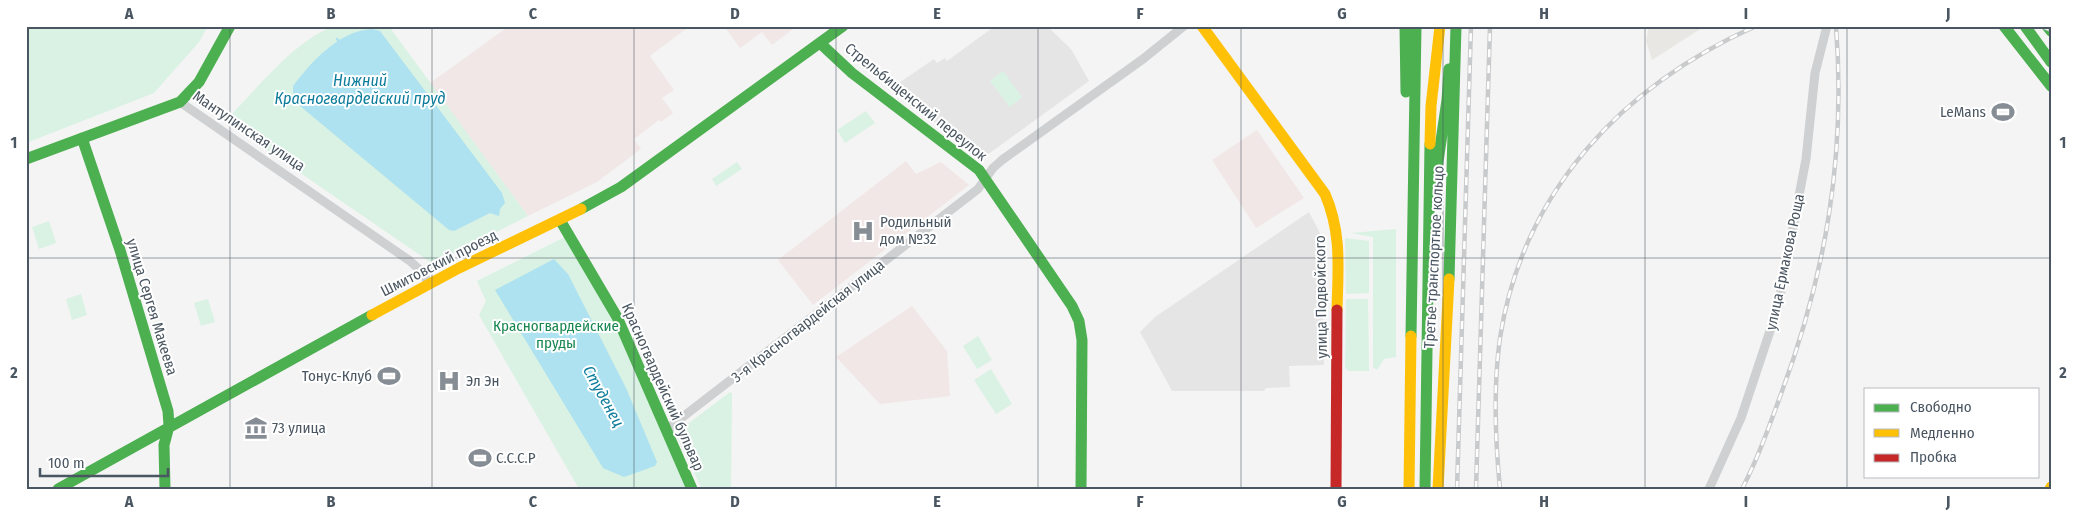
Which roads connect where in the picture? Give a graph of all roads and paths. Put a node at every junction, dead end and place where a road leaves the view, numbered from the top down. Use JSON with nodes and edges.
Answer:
{"nodes":[{"id":1,"x":230,"y":26,"type":"edge"},
{"id":2,"x":843,"y":26,"type":"edge"},
{"id":3,"x":850,"y":26,"type":"edge"},
{"id":4,"x":1184,"y":26,"type":"edge"},
{"id":5,"x":1202,"y":26,"type":"edge"},
{"id":6,"x":1405,"y":26,"type":"edge"},
{"id":7,"x":1416,"y":26,"type":"edge"},
{"id":8,"x":1434,"y":26,"type":"edge"},
{"id":9,"x":1440,"y":26,"type":"edge"},
{"id":10,"x":1451,"y":26,"type":"edge"},
{"id":11,"x":1456,"y":26,"type":"edge"},
{"id":12,"x":1827,"y":26,"type":"edge"},
{"id":13,"x":2004,"y":26,"type":"edge"},
{"id":14,"x":2025,"y":26,"type":"edge"},
{"id":15,"x":2048,"y":26,"type":"edge"},
{"id":16,"x":2051,"y":31,"type":"edge"},
{"id":17,"x":821,"y":44,"type":"junction"},
{"id":18,"x":2051,"y":62,"type":"edge"},
{"id":19,"x":2051,"y":86,"type":"edge"},
{"id":20,"x":180,"y":102,"type":"junction"},
{"id":21,"x":1431,"y":106,"type":"junction"},
{"id":22,"x":82,"y":138,"type":"junction"},
{"id":23,"x":26,"y":159,"type":"edge"},
{"id":24,"x":1414,"y":164,"type":"junction"},
{"id":25,"x":986,"y":180,"type":"junction"},
{"id":26,"x":1430,"y":208,"type":"junction"},
{"id":27,"x":560,"y":220,"type":"junction"},
{"id":28,"x":429,"y":284,"type":"junction"},
{"id":29,"x":169,"y":426,"type":"junction"},
{"id":30,"x":668,"y":432,"type":"junction"},
{"id":31,"x":58,"y":489,"type":"edge"},
{"id":32,"x":165,"y":489,"type":"edge"},
{"id":33,"x":692,"y":489,"type":"edge"},
{"id":34,"x":1081,"y":489,"type":"edge"},
{"id":35,"x":1336,"y":489,"type":"edge"},
{"id":36,"x":1409,"y":489,"type":"edge"},
{"id":37,"x":1425,"y":489,"type":"edge"},
{"id":38,"x":1438,"y":489,"type":"edge"},
{"id":39,"x":1709,"y":489,"type":"edge"}],
"edges":[{"from":1,"to":20,"type":"main road"},
{"from":2,"to":17,"type":"main road","name":"Шмитовский проезд"},
{"from":3,"to":17,"type":"main road","name":"Шмитовский проезд"},
{"from":4,"to":25,"type":"street","name":"3-я Красногвардейская улица"},
{"from":5,"to":35,"type":"main road","name":"улица Подвойского"},
{"from":6,"to":24,"type":"main road"},
{"from":7,"to":24,"type":"main road","name":"Третье транспортное кольцо"},
{"from":8,"to":21,"type":"main road"},
{"from":9,"to":21,"type":"main road"},
{"from":10,"to":26,"type":"main road"},
{"from":11,"to":38,"type":"main road","name":"Третье транспортное кольцо"},
{"from":12,"to":39,"type":"street","name":"улица Ермакова Роща"},
{"from":13,"to":19,"type":"main road"},
{"from":14,"to":18,"type":"main road"},
{"from":15,"to":16,"type":"main road"},
{"from":17,"to":25,"type":"main road","name":"Стрельбищенский переулок"},
{"from":17,"to":27,"type":"main road","name":"Шмитовский проезд"},
{"from":20,"to":22,"type":"main road","name":"Мантулинская улица"},
{"from":20,"to":28,"type":"street","name":"Мантулинская улица"},
{"from":21,"to":26,"type":"main road"},
{"from":22,"to":23,"type":"main road","name":"Мантулинская улица"},
{"from":22,"to":29,"type":"main road","name":"улица Сергея Макеева"},
{"from":24,"to":36,"type":"main road","name":"Третье транспортное кольцо"},
{"from":25,"to":30,"type":"street","name":"3-я Красногвардейская улица"},
{"from":25,"to":34,"type":"main road","name":"Стрельбищенский переулок"},
{"from":26,"to":37,"type":"main road","name":"Третье транспортное кольцо"},
{"from":27,"to":28,"type":"main road","name":"Шмитовский проезд"},
{"from":27,"to":30,"type":"main road","name":"Красногвардейский бульвар"},
{"from":28,"to":29,"type":"main road","name":"Шмитовский проезд"},
{"from":29,"to":31,"type":"main road","name":"Шмитовский проезд"},
{"from":29,"to":32,"type":"main road","name":"улица Сергея Макеева"},
{"from":30,"to":33,"type":"main road","name":"Красногвардейский бульвар"}]}
